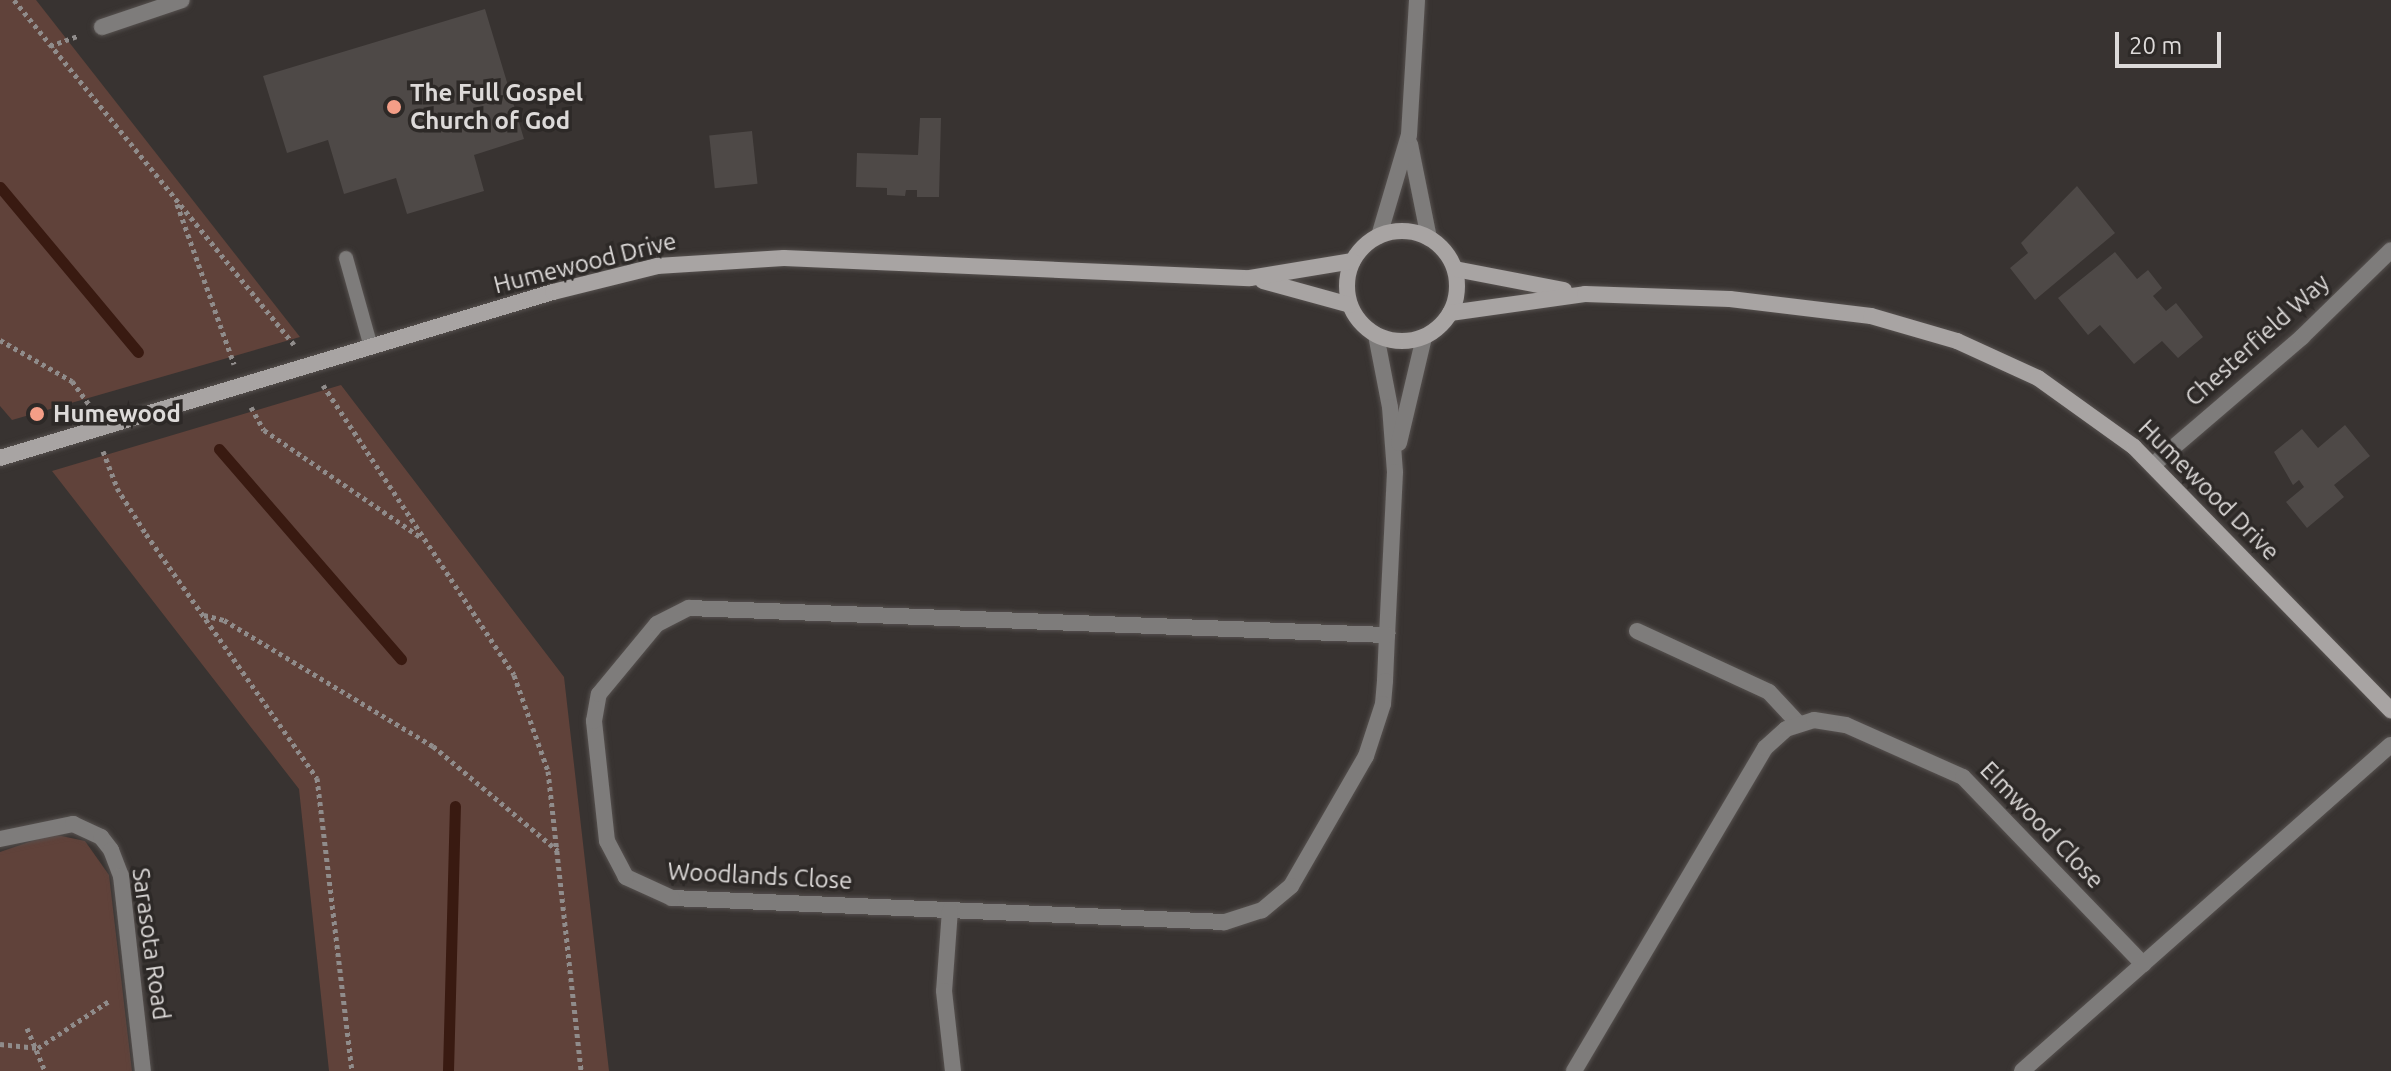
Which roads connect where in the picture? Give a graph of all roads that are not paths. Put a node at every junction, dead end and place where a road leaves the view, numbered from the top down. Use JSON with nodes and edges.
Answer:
{"nodes":[{"id":1,"x":182,"y":0,"type":"edge"},
{"id":2,"x":1417,"y":0,"type":"edge"},
{"id":3,"x":102,"y":27,"type":"dead end"},
{"id":4,"x":1409,"y":135,"type":"junction"},
{"id":5,"x":1379,"y":236,"type":"junction"},
{"id":6,"x":1429,"y":238,"type":"junction"},
{"id":7,"x":2391,"y":250,"type":"edge"},
{"id":8,"x":346,"y":258,"type":"dead end"},
{"id":9,"x":1353,"y":261,"type":"junction"},
{"id":10,"x":1455,"y":269,"type":"junction"},
{"id":11,"x":1250,"y":278,"type":"junction"},
{"id":12,"x":1585,"y":294,"type":"junction"},
{"id":13,"x":1350,"y":305,"type":"junction"},
{"id":14,"x":1450,"y":313,"type":"junction"},
{"id":15,"x":1376,"y":335,"type":"junction"},
{"id":16,"x":1424,"y":337,"type":"junction"},
{"id":17,"x":371,"y":347,"type":"junction"},
{"id":18,"x":0,"y":458,"type":"edge"},
{"id":19,"x":2154,"y":464,"type":"junction"},
{"id":20,"x":1395,"y":472,"type":"junction"},
{"id":21,"x":1637,"y":631,"type":"dead end"},
{"id":22,"x":1387,"y":635,"type":"junction"},
{"id":23,"x":2391,"y":710,"type":"edge"},
{"id":24,"x":1798,"y":723,"type":"junction"},
{"id":25,"x":2391,"y":745,"type":"edge"},
{"id":26,"x":0,"y":839,"type":"edge"},
{"id":27,"x":950,"y":910,"type":"junction"},
{"id":28,"x":2143,"y":964,"type":"junction"},
{"id":29,"x":143,"y":1071,"type":"edge"},
{"id":30,"x":953,"y":1071,"type":"edge"},
{"id":31,"x":1574,"y":1071,"type":"edge"},
{"id":32,"x":2022,"y":1071,"type":"edge"}],
"edges":[{"from":1,"to":3,"type":"street"},
{"from":2,"to":4,"type":"street"},
{"from":4,"to":5,"type":"street"},
{"from":4,"to":6,"type":"street"},
{"from":5,"to":6,"type":"street"},
{"from":5,"to":9,"type":"street"},
{"from":6,"to":10,"type":"street"},
{"from":7,"to":19,"type":"street","name":"Chesterfield Way"},
{"from":8,"to":17,"type":"lane"},
{"from":9,"to":11,"type":"street","name":"Humewood Drive"},
{"from":9,"to":13,"type":"street"},
{"from":10,"to":12,"type":"street","name":"Humewood Drive"},
{"from":10,"to":14,"type":"street"},
{"from":11,"to":13,"type":"street","name":"Humewood Drive"},
{"from":11,"to":17,"type":"street","name":"Humewood Drive"},
{"from":12,"to":14,"type":"street","name":"Humewood Drive"},
{"from":12,"to":19,"type":"street","name":"Humewood Drive"},
{"from":13,"to":15,"type":"street"},
{"from":14,"to":16,"type":"street"},
{"from":15,"to":16,"type":"street"},
{"from":15,"to":20,"type":"street","name":"Woodlands Close"},
{"from":16,"to":20,"type":"street","name":"Woodlands Close"},
{"from":17,"to":18,"type":"street","name":"Humewood Drive"},
{"from":19,"to":23,"type":"street","name":"Humewood Drive"},
{"from":20,"to":22,"type":"street","name":"Woodlands Close"},
{"from":21,"to":24,"type":"street"},
{"from":22,"to":27,"type":"street","name":"Woodlands Close"},
{"from":22,"to":27,"type":"street","name":"Woodlands Close"},
{"from":24,"to":28,"type":"street","name":"Elmwood Close"},
{"from":24,"to":31,"type":"street"},
{"from":25,"to":28,"type":"street"},
{"from":26,"to":29,"type":"street","name":"Sarasota Road"},
{"from":27,"to":30,"type":"street"},
{"from":28,"to":32,"type":"street"}]}
